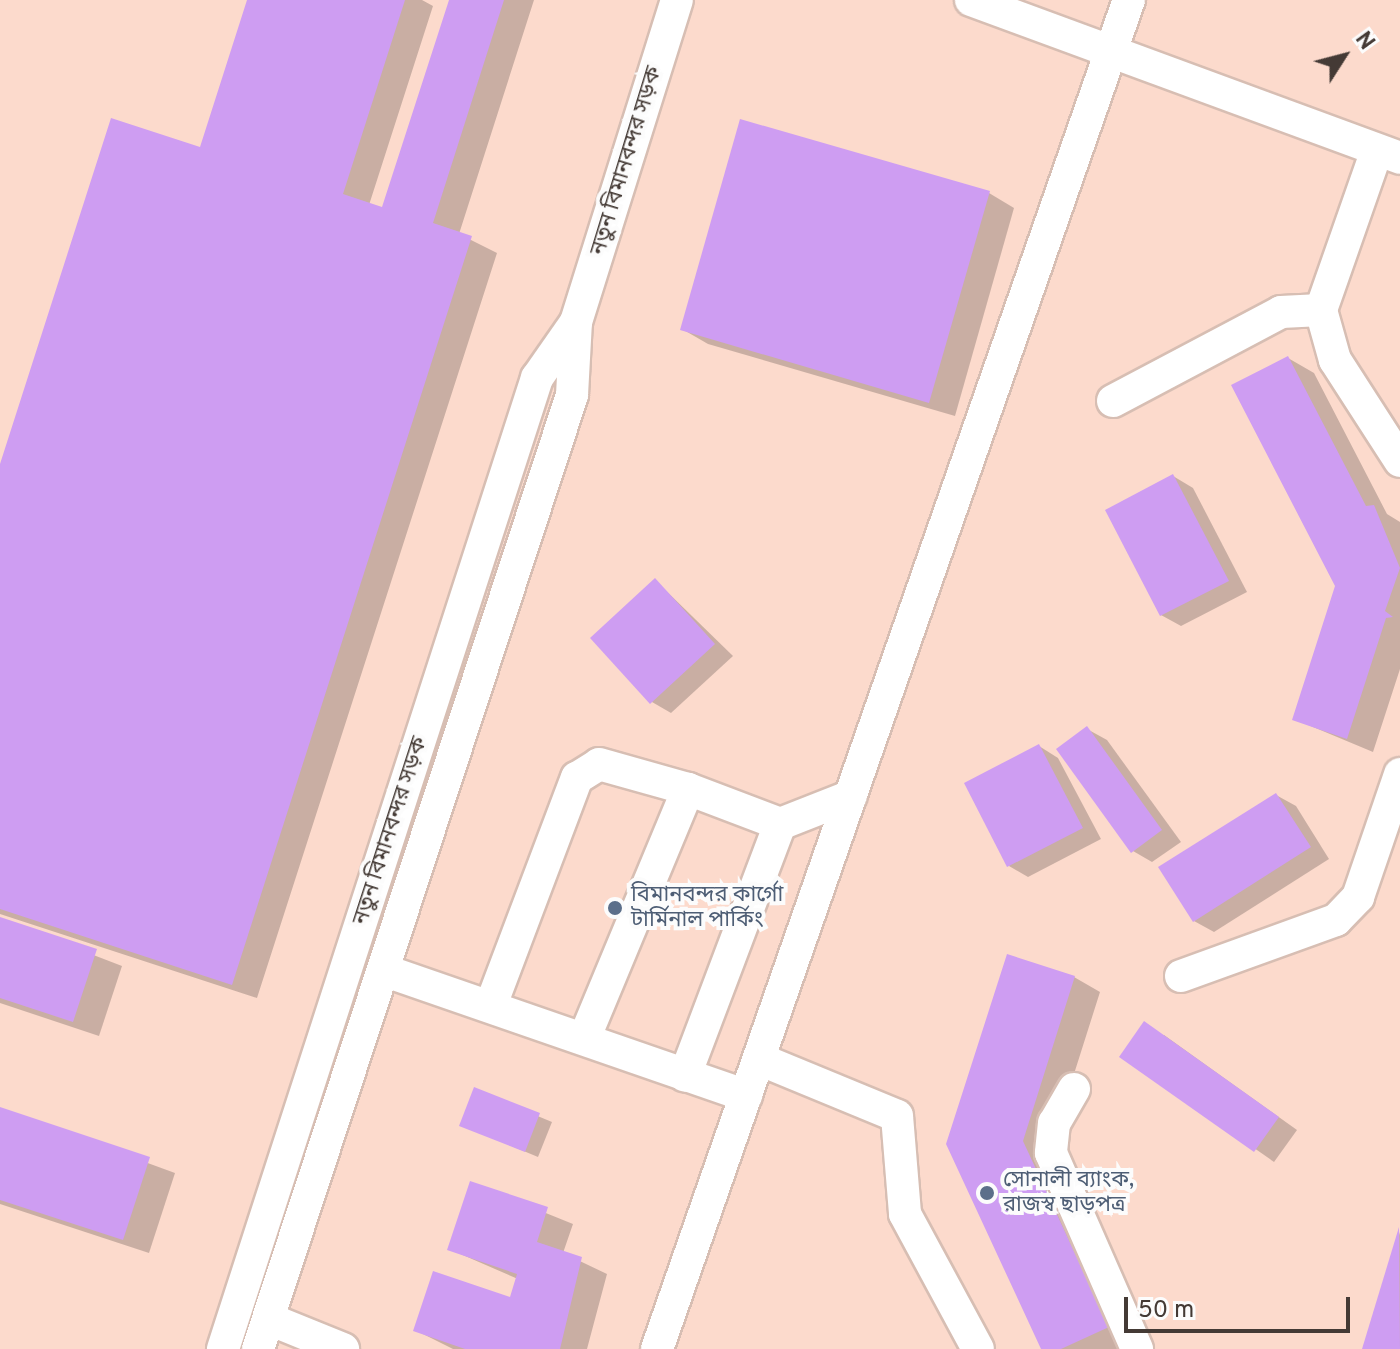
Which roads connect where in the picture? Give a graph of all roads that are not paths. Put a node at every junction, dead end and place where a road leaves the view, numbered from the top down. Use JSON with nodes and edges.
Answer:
{"nodes":[{"id":1,"x":677,"y":0,"type":"edge"},
{"id":2,"x":971,"y":0,"type":"edge"},
{"id":3,"x":1129,"y":0,"type":"edge"},
{"id":4,"x":1112,"y":52,"type":"junction"},
{"id":5,"x":1388,"y":154,"type":"edge"},
{"id":6,"x":1321,"y":310,"type":"junction"},
{"id":7,"x":576,"y":322,"type":"junction"},
{"id":8,"x":1113,"y":401,"type":"dead end"},
{"id":9,"x":1400,"y":461,"type":"edge"},
{"id":10,"x":1400,"y":774,"type":"edge"},
{"id":11,"x":688,"y":789,"type":"junction"},
{"id":12,"x":851,"y":796,"type":"junction"},
{"id":13,"x":780,"y":824,"type":"junction"},
{"id":14,"x":386,"y":971,"type":"junction"},
{"id":15,"x":1181,"y":976,"type":"dead end"},
{"id":16,"x":491,"y":1005,"type":"junction"},
{"id":17,"x":584,"y":1039,"type":"junction"},
{"id":18,"x":759,"y":1059,"type":"junction"},
{"id":19,"x":685,"y":1076,"type":"junction"},
{"id":20,"x":1074,"y":1089,"type":"dead end"},
{"id":21,"x":746,"y":1096,"type":"junction"},
{"id":22,"x":264,"y":1334,"type":"edge"},
{"id":23,"x":223,"y":1349,"type":"edge"},
{"id":24,"x":343,"y":1349,"type":"edge"},
{"id":25,"x":657,"y":1349,"type":"edge"},
{"id":26,"x":978,"y":1349,"type":"edge"},
{"id":27,"x":1137,"y":1349,"type":"edge"}],
"edges":[{"from":1,"to":7,"type":"lane","name":"নতুন বিমানবন্দর সড়ক"},
{"from":2,"to":4,"type":"lane"},
{"from":3,"to":4,"type":"lane"},
{"from":4,"to":5,"type":"lane"},
{"from":4,"to":12,"type":"lane"},
{"from":5,"to":6,"type":"lane"},
{"from":6,"to":8,"type":"lane"},
{"from":6,"to":9,"type":"lane"},
{"from":7,"to":14,"type":"lane","name":"নতুন বিমানবন্দর সড়ক"},
{"from":7,"to":23,"type":"lane","name":"নতুন বিমানবন্দর সড়ক"},
{"from":10,"to":15,"type":"lane"},
{"from":11,"to":13,"type":"lane"},
{"from":11,"to":16,"type":"lane"},
{"from":11,"to":17,"type":"lane"},
{"from":12,"to":13,"type":"lane"},
{"from":12,"to":18,"type":"lane"},
{"from":13,"to":19,"type":"lane"},
{"from":14,"to":16,"type":"lane"},
{"from":14,"to":22,"type":"lane","name":"নতুন বিমানবন্দর সড়ক"},
{"from":16,"to":17,"type":"lane"},
{"from":17,"to":19,"type":"lane"},
{"from":18,"to":21,"type":"lane"},
{"from":18,"to":26,"type":"lane"},
{"from":19,"to":21,"type":"lane"},
{"from":20,"to":27,"type":"lane"},
{"from":21,"to":25,"type":"lane"},
{"from":22,"to":24,"type":"lane"}]}
